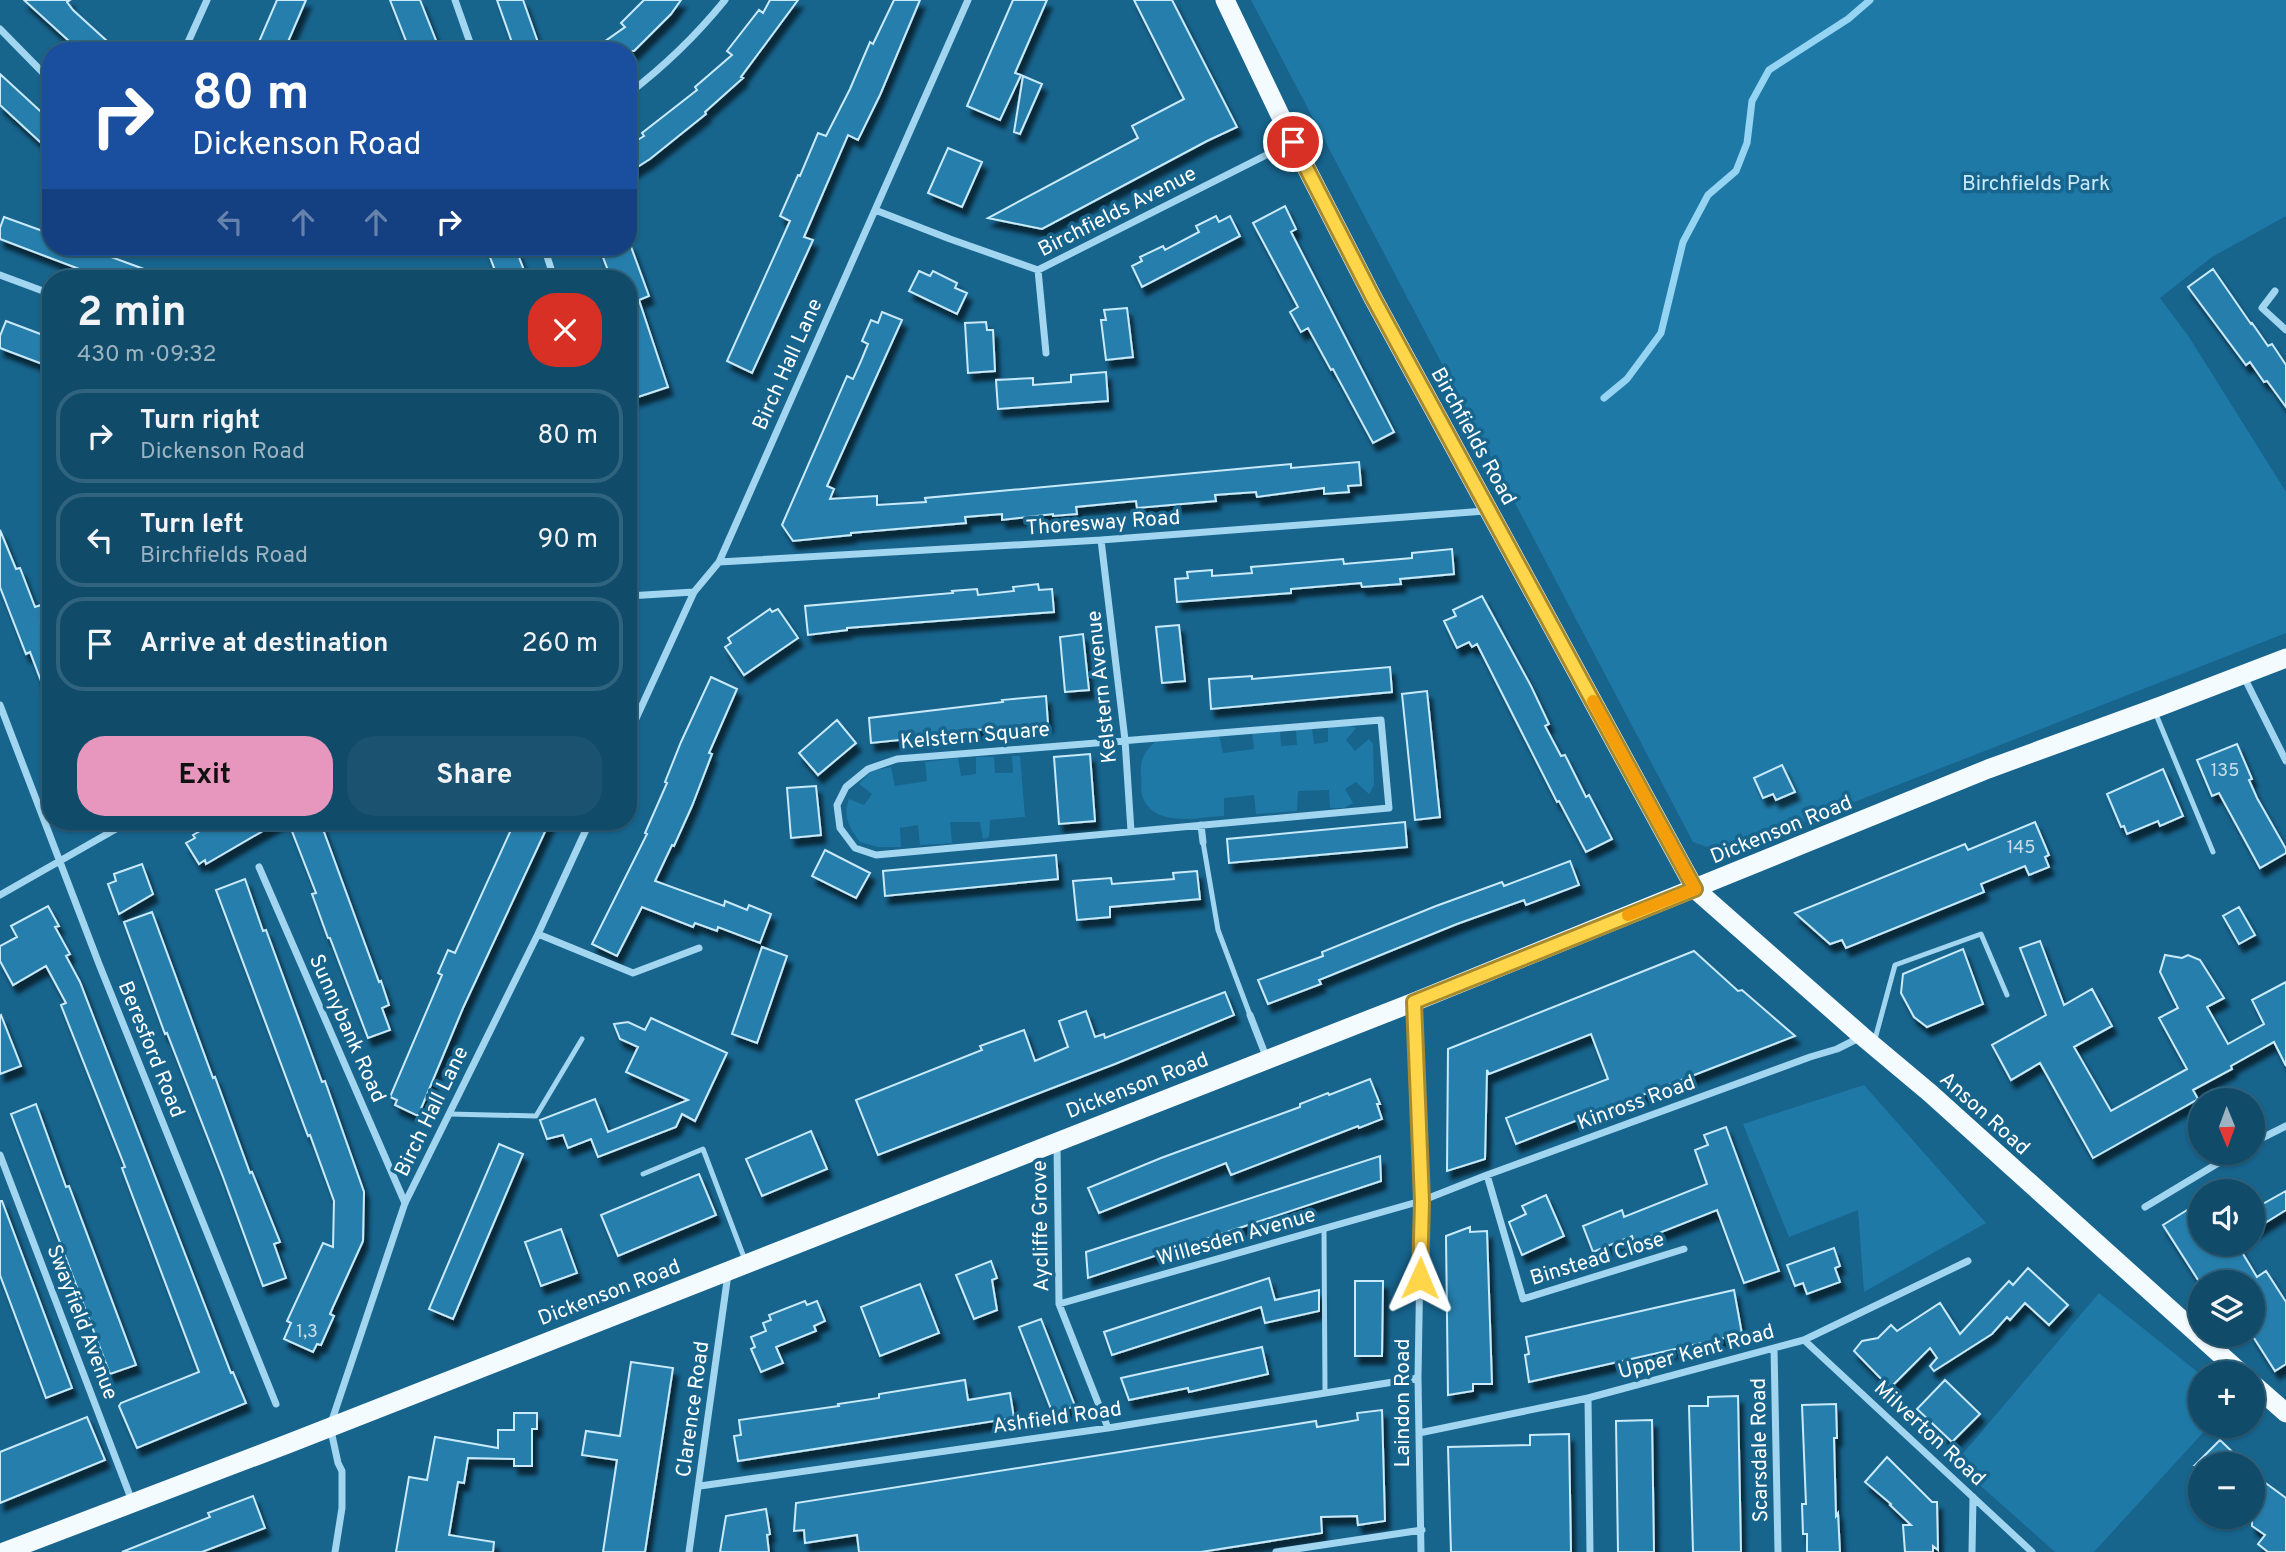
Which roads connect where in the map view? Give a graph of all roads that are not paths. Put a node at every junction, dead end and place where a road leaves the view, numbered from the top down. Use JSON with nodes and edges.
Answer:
{"nodes":[{"id":1,"x":207,"y":0,"type":"edge"},
{"id":2,"x":455,"y":0,"type":"edge"},
{"id":3,"x":725,"y":0,"type":"edge"},
{"id":4,"x":968,"y":0,"type":"edge"},
{"id":5,"x":1225,"y":0,"type":"edge"},
{"id":6,"x":0,"y":29,"type":"edge"},
{"id":7,"x":188,"y":42,"type":"edge"},
{"id":8,"x":471,"y":42,"type":"edge"},
{"id":9,"x":42,"y":72,"type":"edge"},
{"id":10,"x":637,"y":87,"type":"edge"},
{"id":11,"x":1293,"y":142,"type":"junction"},
{"id":12,"x":875,"y":210,"type":"junction"},
{"id":13,"x":1038,"y":271,"type":"junction"},
{"id":14,"x":0,"y":275,"type":"edge"},
{"id":15,"x":42,"y":291,"type":"edge"},
{"id":16,"x":2275,"y":291,"type":"dead end"},
{"id":17,"x":2286,"y":330,"type":"edge"},
{"id":18,"x":1046,"y":353,"type":"dead end"},
{"id":19,"x":1489,"y":510,"type":"junction"},
{"id":20,"x":1101,"y":540,"type":"junction"},
{"id":21,"x":719,"y":562,"type":"junction"},
{"id":22,"x":694,"y":592,"type":"junction"},
{"id":23,"x":637,"y":596,"type":"edge"},
{"id":24,"x":2286,"y":658,"type":"edge"},
{"id":25,"x":2243,"y":675,"type":"junction"},
{"id":26,"x":0,"y":705,"type":"edge"},
{"id":27,"x":2154,"y":709,"type":"junction"},
{"id":28,"x":637,"y":716,"type":"edge"},
{"id":29,"x":1125,"y":740,"type":"junction"},
{"id":30,"x":2286,"y":761,"type":"edge"},
{"id":31,"x":42,"y":819,"type":"edge"},
{"id":32,"x":1201,"y":825,"type":"junction"},
{"id":33,"x":46,"y":830,"type":"edge"},
{"id":34,"x":114,"y":830,"type":"edge"},
{"id":35,"x":586,"y":830,"type":"edge"},
{"id":36,"x":1132,"y":831,"type":"junction"},
{"id":37,"x":1203,"y":842,"type":"joint"},
{"id":38,"x":2213,"y":852,"type":"dead end"},
{"id":39,"x":58,"y":862,"type":"junction"},
{"id":40,"x":258,"y":867,"type":"dead end"},
{"id":41,"x":1695,"y":889,"type":"junction"},
{"id":42,"x":0,"y":895,"type":"edge"},
{"id":43,"x":538,"y":934,"type":"junction"},
{"id":44,"x":699,"y":948,"type":"dead end"},
{"id":45,"x":2007,"y":995,"type":"dead end"},
{"id":46,"x":1414,"y":1002,"type":"junction"},
{"id":47,"x":1250,"y":1015,"type":"joint"},
{"id":48,"x":582,"y":1039,"type":"dead end"},
{"id":49,"x":1867,"y":1041,"type":"junction"},
{"id":50,"x":1267,"y":1059,"type":"junction"},
{"id":51,"x":449,"y":1114,"type":"junction"},
{"id":52,"x":2286,"y":1126,"type":"edge"},
{"id":53,"x":2265,"y":1136,"type":"edge"},
{"id":54,"x":1056,"y":1141,"type":"junction"},
{"id":55,"x":0,"y":1155,"type":"edge"},
{"id":56,"x":2214,"y":1166,"type":"edge"},
{"id":57,"x":643,"y":1174,"type":"dead end"},
{"id":58,"x":1487,"y":1175,"type":"junction"},
{"id":59,"x":1422,"y":1201,"type":"junction"},
{"id":60,"x":405,"y":1203,"type":"junction"},
{"id":61,"x":2146,"y":1207,"type":"dead end"},
{"id":62,"x":1324,"y":1229,"type":"junction"},
{"id":63,"x":1684,"y":1249,"type":"dead end"},
{"id":64,"x":1968,"y":1261,"type":"dead end"},
{"id":65,"x":738,"y":1266,"type":"junction"},
{"id":66,"x":1059,"y":1304,"type":"junction"},
{"id":67,"x":1804,"y":1340,"type":"junction"},
{"id":68,"x":1774,"y":1348,"type":"junction"},
{"id":69,"x":2228,"y":1361,"type":"edge"},
{"id":70,"x":1418,"y":1378,"type":"junction"},
{"id":71,"x":1325,"y":1391,"type":"junction"},
{"id":72,"x":2265,"y":1394,"type":"edge"},
{"id":73,"x":1588,"y":1398,"type":"junction"},
{"id":74,"x":276,"y":1404,"type":"dead end"},
{"id":75,"x":2286,"y":1413,"type":"edge"},
{"id":76,"x":330,"y":1426,"type":"junction"},
{"id":77,"x":1108,"y":1428,"type":"junction"},
{"id":78,"x":1419,"y":1433,"type":"junction"},
{"id":79,"x":700,"y":1486,"type":"junction"},
{"id":80,"x":1973,"y":1497,"type":"junction"},
{"id":81,"x":132,"y":1502,"type":"junction"},
{"id":82,"x":1422,"y":1530,"type":"junction"},
{"id":83,"x":4,"y":1552,"type":"edge"},
{"id":84,"x":335,"y":1552,"type":"edge"},
{"id":85,"x":689,"y":1552,"type":"edge"},
{"id":86,"x":1276,"y":1552,"type":"edge"},
{"id":87,"x":1422,"y":1552,"type":"edge"},
{"id":88,"x":1590,"y":1552,"type":"edge"},
{"id":89,"x":1778,"y":1552,"type":"edge"},
{"id":90,"x":1972,"y":1552,"type":"edge"},
{"id":91,"x":2032,"y":1552,"type":"edge"}],
"edges":[{"from":1,"to":7,"type":"street"},
{"from":2,"to":8,"type":"street"},
{"from":3,"to":10,"type":"street"},
{"from":4,"to":12,"type":"street","name":"Birch Hall Lane"},
{"from":5,"to":11,"type":"highway","name":"Birchfields Road"},
{"from":6,"to":9,"type":"street"},
{"from":11,"to":13,"type":"street","name":"Birchfields Avenue"},
{"from":11,"to":19,"type":"highway","name":"Birchfields Road"},
{"from":12,"to":13,"type":"street","name":"Birchfields Avenue"},
{"from":12,"to":21,"type":"street","name":"Birch Hall Lane"},
{"from":13,"to":18,"type":"street"},
{"from":14,"to":15,"type":"street"},
{"from":16,"to":17,"type":"street"},
{"from":19,"to":20,"type":"street","name":"Thoresway Road"},
{"from":19,"to":41,"type":"highway","name":"Birchfields Road"},
{"from":20,"to":21,"type":"street","name":"Thoresway Road"},
{"from":20,"to":29,"type":"street","name":"Kelstern Avenue"},
{"from":21,"to":22,"type":"street","name":"Birch Hall Lane"},
{"from":22,"to":23,"type":"street"},
{"from":22,"to":28,"type":"street","name":"Birch Hall Lane"},
{"from":24,"to":25,"type":"highway","name":"Dickenson Road"},
{"from":25,"to":27,"type":"highway","name":"Dickenson Road"},
{"from":25,"to":30,"type":"street"},
{"from":26,"to":31,"type":"street","name":"Beresford Road"},
{"from":27,"to":38,"type":"lane"},
{"from":27,"to":41,"type":"highway","name":"Dickenson Road"},
{"from":29,"to":32,"type":"street","name":"Kelstern Square"},
{"from":29,"to":36,"type":"street","name":"Kelstern Avenue"},
{"from":29,"to":36,"type":"street","name":"Kelstern Square"},
{"from":32,"to":36,"type":"street","name":"Kelstern Square"},
{"from":32,"to":37,"type":"street"},
{"from":33,"to":39,"type":"street","name":"Beresford Road"},
{"from":34,"to":39,"type":"street"},
{"from":35,"to":43,"type":"street","name":"Birch Hall Lane"},
{"from":37,"to":47,"type":"lane"},
{"from":39,"to":42,"type":"street"},
{"from":39,"to":74,"type":"street","name":"Beresford Road"},
{"from":40,"to":60,"type":"street","name":"Sunnybank Road"},
{"from":41,"to":46,"type":"highway","name":"Dickenson Road"},
{"from":41,"to":49,"type":"highway","name":"Anson Road"},
{"from":43,"to":44,"type":"street"},
{"from":43,"to":51,"type":"street","name":"Birch Hall Lane"},
{"from":45,"to":49,"type":"lane"},
{"from":46,"to":50,"type":"highway","name":"Dickenson Road"},
{"from":46,"to":59,"type":"street","name":"Laindon Road"},
{"from":47,"to":50,"type":"street"},
{"from":48,"to":51,"type":"lane"},
{"from":49,"to":58,"type":"street","name":"Kinross Road"},
{"from":49,"to":69,"type":"highway","name":"Anson Road"},
{"from":50,"to":54,"type":"highway","name":"Dickenson Road"},
{"from":51,"to":60,"type":"street","name":"Birch Hall Lane"},
{"from":52,"to":53,"type":"street"},
{"from":54,"to":65,"type":"highway","name":"Dickenson Road"},
{"from":54,"to":66,"type":"street","name":"Aycliffe Grove"},
{"from":55,"to":81,"type":"street","name":"Swayfield Avenue"},
{"from":56,"to":61,"type":"street"},
{"from":57,"to":65,"type":"lane"},
{"from":58,"to":59,"type":"street","name":"Kinross Road"},
{"from":58,"to":63,"type":"street","name":"Binstead Close"},
{"from":59,"to":62,"type":"street","name":"Willesden Avenue"},
{"from":59,"to":70,"type":"street","name":"Laindon Road"},
{"from":60,"to":76,"type":"street","name":"Birch Hall Lane"},
{"from":62,"to":66,"type":"street","name":"Willesden Avenue"},
{"from":62,"to":71,"type":"lane"},
{"from":64,"to":67,"type":"street","name":"Upper Kent Road"},
{"from":65,"to":76,"type":"highway","name":"Dickenson Road"},
{"from":65,"to":79,"type":"street","name":"Clarence Road"},
{"from":66,"to":77,"type":"street","name":"Aycliffe Grove"},
{"from":67,"to":68,"type":"street","name":"Upper Kent Road"},
{"from":67,"to":80,"type":"street","name":"Milverton Road"},
{"from":68,"to":73,"type":"street","name":"Upper Kent Road"},
{"from":68,"to":89,"type":"street","name":"Scarsdale Road"},
{"from":70,"to":71,"type":"street","name":"Ashfield Road"},
{"from":70,"to":78,"type":"street","name":"Laindon Road"},
{"from":71,"to":77,"type":"street","name":"Ashfield Road"},
{"from":72,"to":75,"type":"highway"},
{"from":73,"to":78,"type":"street","name":"Upper Kent Road"},
{"from":73,"to":88,"type":"street"},
{"from":76,"to":81,"type":"highway","name":"Dickenson Road"},
{"from":76,"to":84,"type":"street"},
{"from":77,"to":79,"type":"street","name":"Ashfield Road"},
{"from":78,"to":82,"type":"street","name":"Laindon Road"},
{"from":79,"to":85,"type":"street","name":"Clarence Road"},
{"from":80,"to":90,"type":"street"},
{"from":80,"to":91,"type":"street","name":"Milverton Road"},
{"from":81,"to":83,"type":"highway","name":"Dickenson Road"},
{"from":82,"to":86,"type":"street"},
{"from":82,"to":87,"type":"street","name":"Laindon Road"}]}
